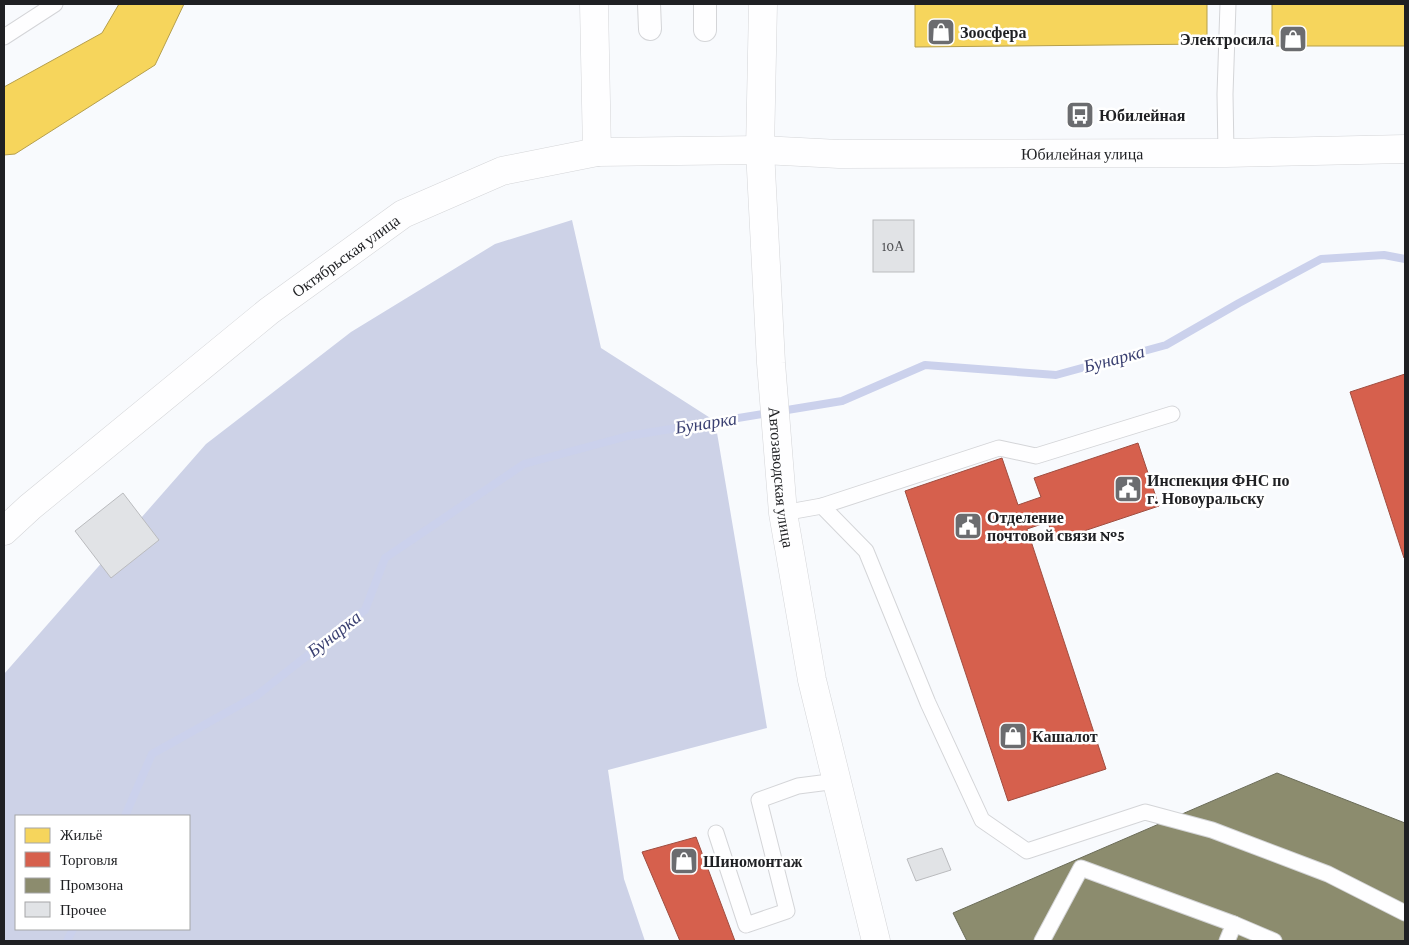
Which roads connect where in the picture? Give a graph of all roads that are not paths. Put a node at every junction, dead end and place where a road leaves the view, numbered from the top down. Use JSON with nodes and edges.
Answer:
{"nodes":[{"id":1,"x":55,"y":4,"type":"edge"},
{"id":2,"x":594,"y":4,"type":"edge"},
{"id":3,"x":649,"y":4,"type":"edge"},
{"id":4,"x":705,"y":4,"type":"edge"},
{"id":5,"x":762,"y":4,"type":"edge"},
{"id":6,"x":1228,"y":4,"type":"edge"},
{"id":7,"x":650,"y":29,"type":"dead end"},
{"id":8,"x":705,"y":30,"type":"dead end"},
{"id":9,"x":4,"y":37,"type":"edge"},
{"id":10,"x":1405,"y":149,"type":"edge"},
{"id":11,"x":760,"y":150,"type":"junction"},
{"id":12,"x":597,"y":152,"type":"junction"},
{"id":13,"x":1226,"y":153,"type":"junction"},
{"id":14,"x":1172,"y":414,"type":"dead end"},
{"id":15,"x":822,"y":506,"type":"junction"},
{"id":16,"x":783,"y":513,"type":"junction"},
{"id":17,"x":4,"y":531,"type":"edge"},
{"id":18,"x":837,"y":781,"type":"junction"},
{"id":19,"x":716,"y":833,"type":"dead end"},
{"id":20,"x":1405,"y":913,"type":"edge"},
{"id":21,"x":1234,"y":924,"type":"junction"},
{"id":22,"x":876,"y":941,"type":"edge"},
{"id":23,"x":1042,"y":941,"type":"edge"},
{"id":24,"x":1227,"y":941,"type":"edge"},
{"id":25,"x":1274,"y":941,"type":"edge"}],
"edges":[{"from":1,"to":9,"type":"lane"},
{"from":2,"to":12,"type":"street"},
{"from":3,"to":7,"type":"street"},
{"from":4,"to":8,"type":"street"},
{"from":5,"to":11,"type":"street","name":"Автозаводская улица"},
{"from":6,"to":13,"type":"lane"},
{"from":10,"to":13,"type":"street","name":"Юбилейная улица"},
{"from":11,"to":12,"type":"street","name":"Октябрьская улица"},
{"from":11,"to":13,"type":"street","name":"Юбилейная улица"},
{"from":11,"to":16,"type":"street","name":"Автозаводская улица"},
{"from":12,"to":17,"type":"street","name":"Октябрьская улица"},
{"from":14,"to":15,"type":"lane"},
{"from":15,"to":16,"type":"lane"},
{"from":15,"to":20,"type":"lane"},
{"from":16,"to":18,"type":"street","name":"Автозаводская улица"},
{"from":18,"to":19,"type":"lane"},
{"from":18,"to":22,"type":"street","name":"Автозаводская улица"},
{"from":21,"to":23,"type":"lane"},
{"from":21,"to":24,"type":"lane"},
{"from":21,"to":25,"type":"lane"}]}
